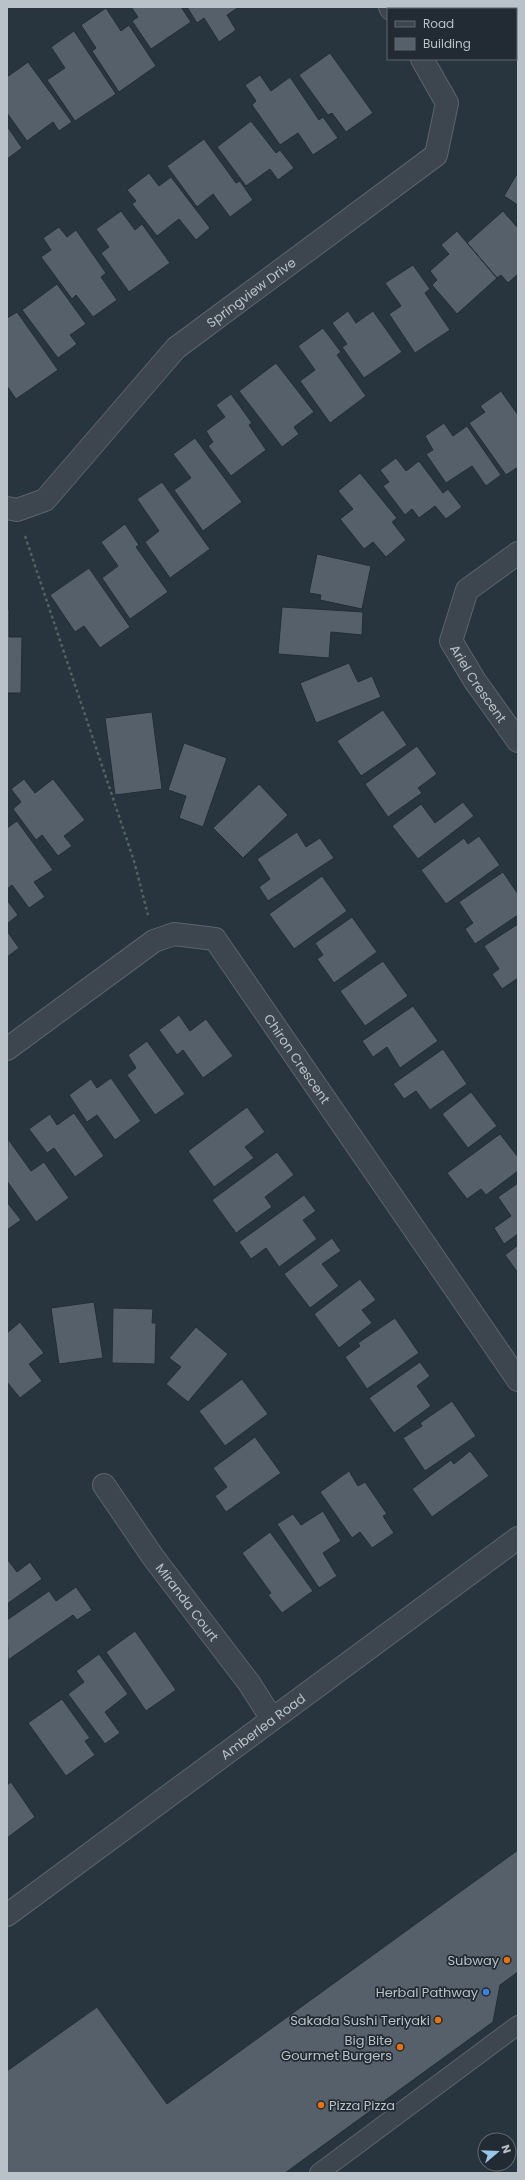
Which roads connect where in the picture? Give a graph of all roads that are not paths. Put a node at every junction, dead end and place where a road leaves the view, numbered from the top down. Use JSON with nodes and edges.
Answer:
{"nodes":[{"id":1,"x":423,"y":60,"type":"edge"},
{"id":2,"x":12,"y":509,"type":"edge"},
{"id":3,"x":518,"y":553,"type":"edge"},
{"id":4,"x":518,"y":741,"type":"edge"},
{"id":5,"x":7,"y":1049,"type":"edge"},
{"id":6,"x":518,"y":1380,"type":"edge"},
{"id":7,"x":104,"y":1485,"type":"dead end"},
{"id":8,"x":518,"y":1538,"type":"edge"},
{"id":9,"x":272,"y":1719,"type":"junction"},
{"id":10,"x":7,"y":1915,"type":"edge"},
{"id":11,"x":518,"y":2025,"type":"edge"},
{"id":12,"x":319,"y":2173,"type":"edge"}],
"edges":[{"from":1,"to":2,"type":"street","name":"Springview Drive"},
{"from":3,"to":4,"type":"street","name":"Ariel Crescent"},
{"from":5,"to":6,"type":"street","name":"Chiron Crescent"},
{"from":7,"to":9,"type":"street","name":"Miranda Court"},
{"from":8,"to":9,"type":"street","name":"Amberlea Road"},
{"from":9,"to":10,"type":"street","name":"Amberlea Road"},
{"from":11,"to":12,"type":"lane"}]}
